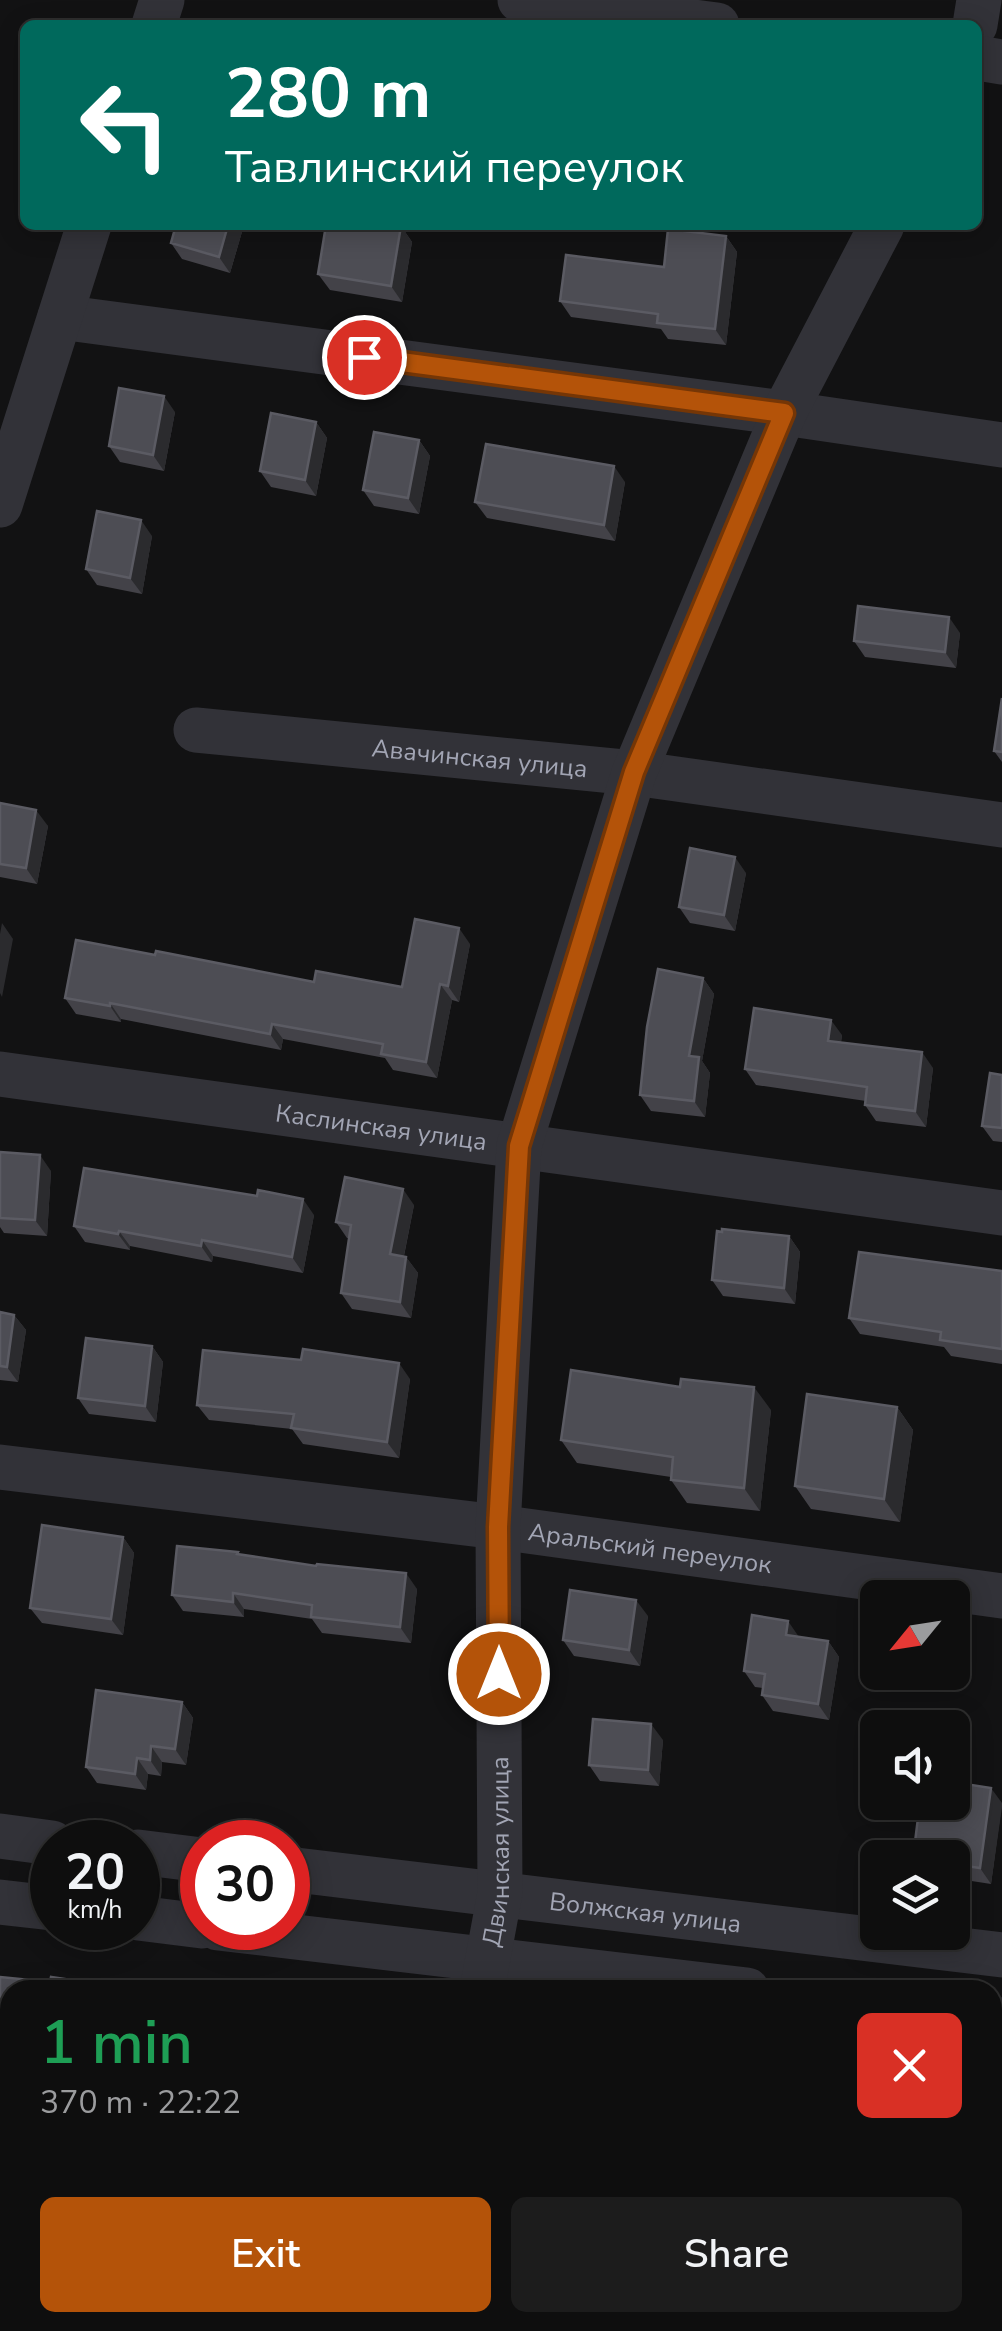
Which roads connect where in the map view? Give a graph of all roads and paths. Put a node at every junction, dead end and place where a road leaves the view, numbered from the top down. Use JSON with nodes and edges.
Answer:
{"nodes":[{"id":1,"x":520,"y":0,"type":"edge"},
{"id":2,"x":677,"y":20,"type":"edge"},
{"id":3,"x":87,"y":230,"type":"edge"},
{"id":4,"x":879,"y":230,"type":"edge"},
{"id":5,"x":60,"y":317,"type":"junction"},
{"id":6,"x":784,"y":413,"type":"junction"},
{"id":7,"x":1002,"y":445,"type":"edge"},
{"id":8,"x":0,"y":505,"type":"edge"},
{"id":9,"x":196,"y":730,"type":"dead end"},
{"id":10,"x":634,"y":772,"type":"junction"},
{"id":11,"x":1002,"y":825,"type":"edge"},
{"id":12,"x":0,"y":1074,"type":"edge"},
{"id":13,"x":519,"y":1146,"type":"junction"},
{"id":14,"x":1002,"y":1214,"type":"edge"},
{"id":15,"x":0,"y":1467,"type":"edge"},
{"id":16,"x":498,"y":1527,"type":"junction"},
{"id":17,"x":1002,"y":1596,"type":"edge"},
{"id":18,"x":0,"y":1836,"type":"edge"},
{"id":19,"x":30,"y":1839,"type":"edge"},
{"id":20,"x":310,"y":1871,"type":"edge"},
{"id":21,"x":500,"y":1893,"type":"junction"},
{"id":22,"x":0,"y":1902,"type":"edge"},
{"id":23,"x":30,"y":1905,"type":"edge"},
{"id":24,"x":310,"y":1944,"type":"edge"},
{"id":25,"x":1002,"y":1955,"type":"edge"},
{"id":26,"x":485,"y":1974,"type":"edge"},
{"id":27,"x":583,"y":1980,"type":"edge"}],
"edges":[{"from":1,"to":2,"type":"street"},
{"from":3,"to":5,"type":"street"},
{"from":4,"to":6,"type":"street","name":"Двинская улица"},
{"from":5,"to":6,"type":"street"},
{"from":5,"to":8,"type":"street"},
{"from":6,"to":7,"type":"street"},
{"from":6,"to":10,"type":"street","name":"Двинская улица"},
{"from":9,"to":10,"type":"street","name":"Авачинская улица"},
{"from":10,"to":11,"type":"street","name":"Авачинская улица"},
{"from":10,"to":13,"type":"street","name":"Двинская улица"},
{"from":12,"to":13,"type":"street","name":"Каслинская улица"},
{"from":13,"to":14,"type":"street","name":"Каслинская улица"},
{"from":13,"to":16,"type":"street","name":"Двинская улица"},
{"from":15,"to":16,"type":"street","name":"Аральский переулок"},
{"from":16,"to":17,"type":"street","name":"Аральский переулок"},
{"from":16,"to":21,"type":"street","name":"Двинская улица"},
{"from":18,"to":19,"type":"street"},
{"from":20,"to":21,"type":"street","name":"Волжская улица"},
{"from":21,"to":25,"type":"street","name":"Волжская улица"},
{"from":21,"to":26,"type":"street","name":"Двинская улица"},
{"from":22,"to":23,"type":"street"},
{"from":24,"to":26,"type":"street"},
{"from":26,"to":27,"type":"street"}]}
